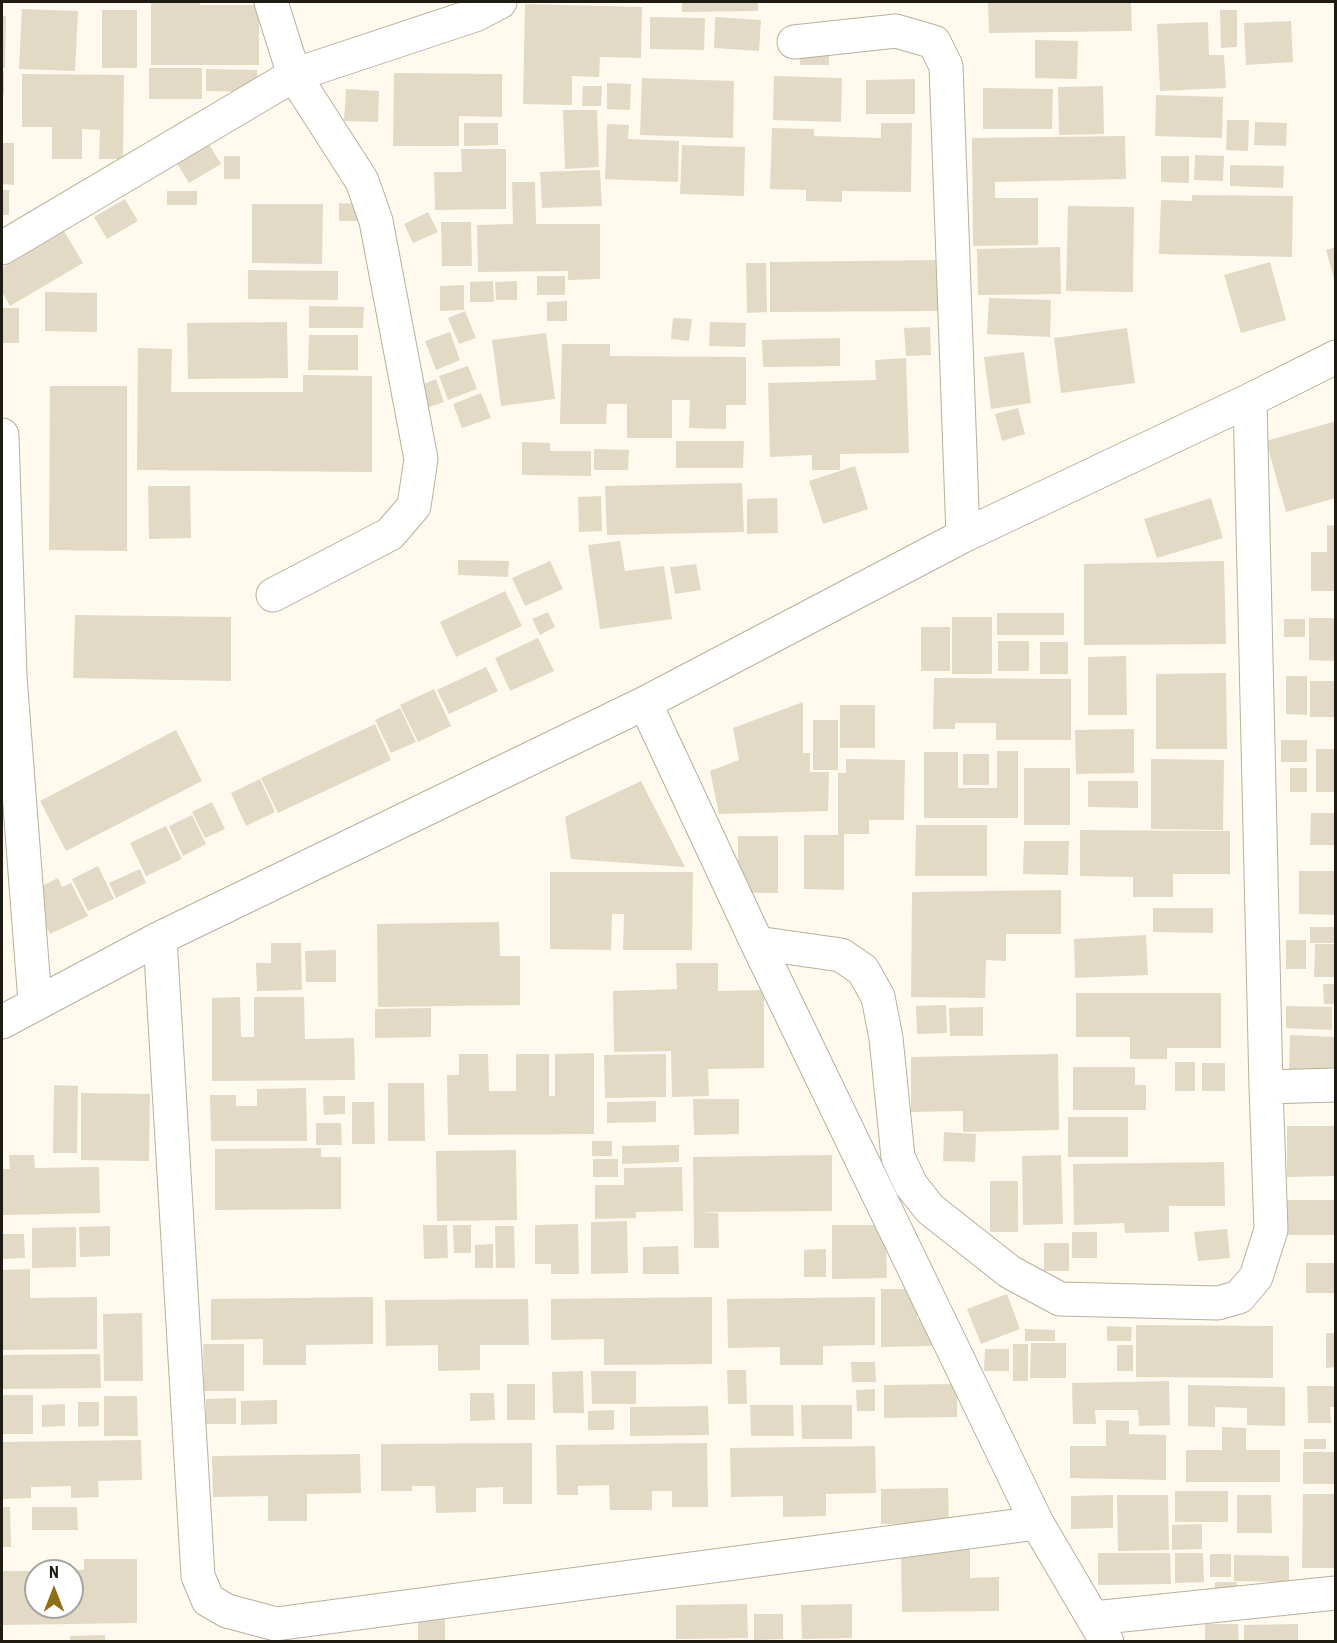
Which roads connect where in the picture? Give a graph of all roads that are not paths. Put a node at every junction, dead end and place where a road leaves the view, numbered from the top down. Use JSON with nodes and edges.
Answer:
{"nodes":[{"id":1,"x":271,"y":2,"type":"edge"},
{"id":2,"x":500,"y":2,"type":"edge"},
{"id":3,"x":794,"y":42,"type":"dead end"},
{"id":4,"x":294,"y":75,"type":"junction"},
{"id":5,"x":2,"y":248,"type":"edge"},
{"id":6,"x":1335,"y":357,"type":"edge"},
{"id":7,"x":1250,"y":400,"type":"junction"},
{"id":8,"x":2,"y":435,"type":"edge"},
{"id":9,"x":963,"y":536,"type":"junction"},
{"id":10,"x":273,"y":595,"type":"dead end"},
{"id":11,"x":6,"y":676,"type":"edge"},
{"id":12,"x":645,"y":703,"type":"junction"},
{"id":13,"x":160,"y":938,"type":"junction"},
{"id":14,"x":757,"y":944,"type":"junction"},
{"id":15,"x":35,"y":1002,"type":"junction"},
{"id":16,"x":2,"y":1022,"type":"edge"},
{"id":17,"x":1335,"y":1085,"type":"edge"},
{"id":18,"x":1266,"y":1087,"type":"junction"},
{"id":19,"x":1037,"y":1523,"type":"junction"},
{"id":20,"x":1335,"y":1593,"type":"edge"},
{"id":21,"x":1100,"y":1630,"type":"edge"},
{"id":22,"x":269,"y":1633,"type":"edge"}],
"edges":[{"from":1,"to":4,"type":"street"},
{"from":2,"to":4,"type":"street"},
{"from":3,"to":9,"type":"street"},
{"from":4,"to":5,"type":"street"},
{"from":4,"to":10,"type":"street"},
{"from":6,"to":7,"type":"street"},
{"from":7,"to":9,"type":"street"},
{"from":7,"to":18,"type":"street"},
{"from":8,"to":11,"type":"street"},
{"from":9,"to":12,"type":"street"},
{"from":11,"to":15,"type":"street"},
{"from":12,"to":13,"type":"street"},
{"from":12,"to":14,"type":"street"},
{"from":13,"to":15,"type":"street"},
{"from":13,"to":22,"type":"street"},
{"from":14,"to":18,"type":"street"},
{"from":14,"to":19,"type":"street"},
{"from":15,"to":16,"type":"street"},
{"from":17,"to":18,"type":"street"},
{"from":19,"to":21,"type":"street"},
{"from":19,"to":22,"type":"street"},
{"from":20,"to":21,"type":"street"}]}
